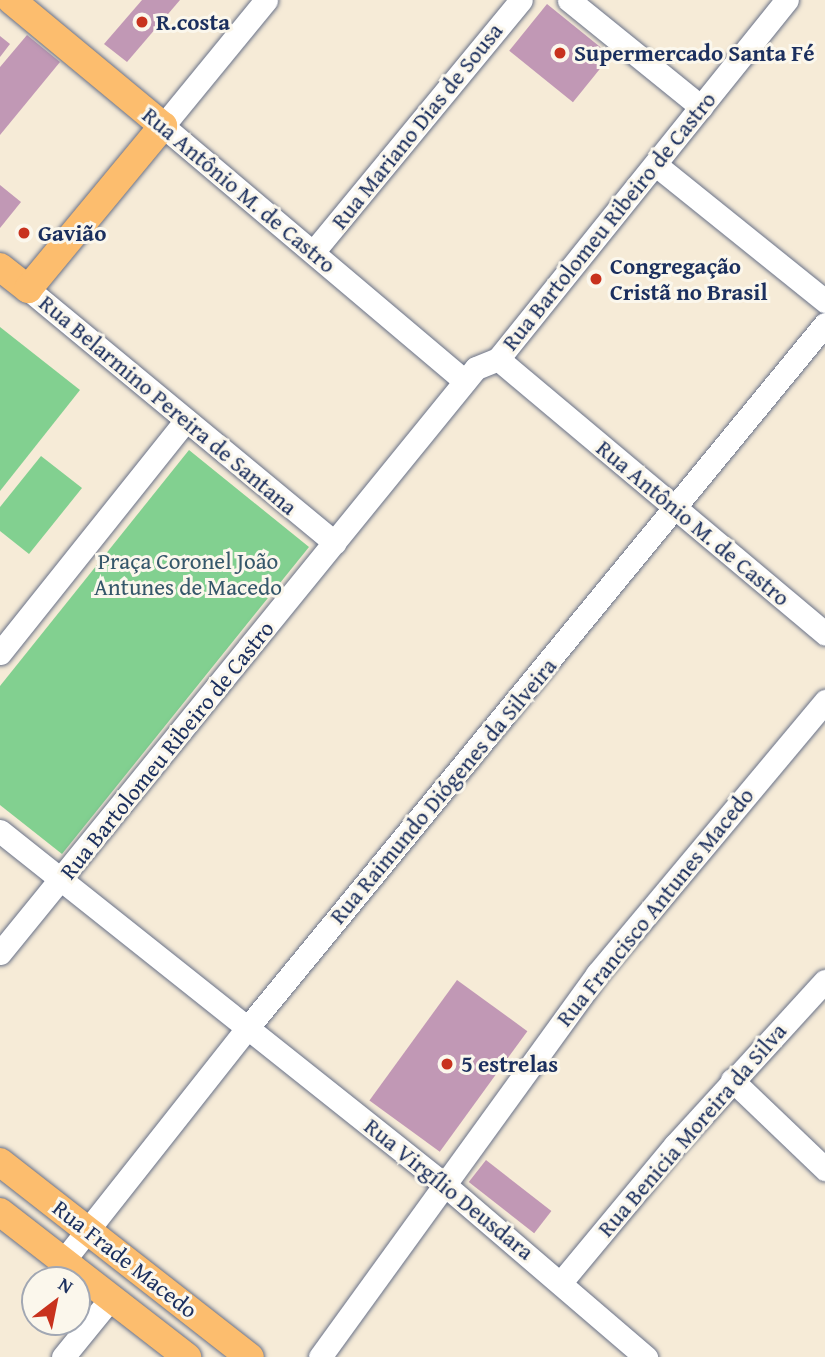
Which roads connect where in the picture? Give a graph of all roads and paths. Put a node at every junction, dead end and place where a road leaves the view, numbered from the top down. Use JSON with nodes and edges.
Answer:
{"nodes":[{"id":1,"x":11,"y":0,"type":"edge"},
{"id":2,"x":266,"y":0,"type":"edge"},
{"id":3,"x":521,"y":0,"type":"edge"},
{"id":4,"x":569,"y":0,"type":"edge"},
{"id":5,"x":787,"y":0,"type":"edge"},
{"id":6,"x":701,"y":107,"type":"junction"},
{"id":7,"x":163,"y":127,"type":"junction"},
{"id":8,"x":656,"y":165,"type":"junction"},
{"id":9,"x":314,"y":251,"type":"junction"},
{"id":10,"x":0,"y":267,"type":"edge"},
{"id":11,"x":28,"y":289,"type":"junction"},
{"id":12,"x":825,"y":301,"type":"edge"},
{"id":13,"x":825,"y":324,"type":"edge"},
{"id":14,"x":498,"y":359,"type":"junction"},
{"id":15,"x":466,"y":381,"type":"junction"},
{"id":16,"x":186,"y":420,"type":"junction"},
{"id":17,"x":676,"y":510,"type":"junction"},
{"id":18,"x":335,"y":543,"type":"junction"},
{"id":19,"x":825,"y":633,"type":"edge"},
{"id":20,"x":0,"y":653,"type":"edge"},
{"id":21,"x":825,"y":701,"type":"edge"},
{"id":22,"x":0,"y":831,"type":"edge"},
{"id":23,"x":61,"y":879,"type":"junction"},
{"id":24,"x":0,"y":953,"type":"edge"},
{"id":25,"x":825,"y":981,"type":"edge"},
{"id":26,"x":249,"y":1026,"type":"junction"},
{"id":27,"x":732,"y":1080,"type":"junction"},
{"id":28,"x":0,"y":1162,"type":"edge"},
{"id":29,"x":825,"y":1169,"type":"edge"},
{"id":30,"x":445,"y":1185,"type":"junction"},
{"id":31,"x":0,"y":1212,"type":"edge"},
{"id":32,"x":89,"y":1228,"type":"junction"},
{"id":33,"x":64,"y":1260,"type":"junction"},
{"id":34,"x":562,"y":1281,"type":"junction"},
{"id":35,"x":112,"y":1297,"type":"junction"},
{"id":36,"x":63,"y":1357,"type":"edge"},
{"id":37,"x":187,"y":1357,"type":"edge"},
{"id":38,"x":250,"y":1357,"type":"edge"},
{"id":39,"x":320,"y":1357,"type":"edge"},
{"id":40,"x":646,"y":1357,"type":"edge"}],
"edges":[{"from":1,"to":7,"type":"main road","name":"Rua Antônio M. de Castro"},
{"from":2,"to":7,"type":"street"},
{"from":3,"to":9,"type":"street","name":"Rua Mariano Dias de Sousa"},
{"from":4,"to":6,"type":"street"},
{"from":5,"to":6,"type":"street","name":"Rua Bartolomeu Ribeiro de Castro"},
{"from":6,"to":8,"type":"street","name":"Rua Bartolomeu Ribeiro de Castro"},
{"from":7,"to":9,"type":"street","name":"Rua Antônio M. de Castro"},
{"from":7,"to":11,"type":"main road"},
{"from":8,"to":12,"type":"street"},
{"from":8,"to":14,"type":"street","name":"Rua Bartolomeu Ribeiro de Castro"},
{"from":9,"to":15,"type":"street","name":"Rua Antônio M. de Castro"},
{"from":10,"to":11,"type":"main road","name":"Rua Belarmino Pereira de Santana"},
{"from":11,"to":16,"type":"street","name":"Rua Belarmino Pereira de Santana"},
{"from":13,"to":17,"type":"street","name":"Rua Raimundo Diógenes da Silveira"},
{"from":14,"to":15,"type":"street","name":"Rua Bartolomeu Ribeiro de Castro"},
{"from":14,"to":17,"type":"street","name":"Rua Antônio M. de Castro"},
{"from":15,"to":18,"type":"street","name":"Rua Bartolomeu Ribeiro de Castro"},
{"from":16,"to":18,"type":"street","name":"Rua Belarmino Pereira de Santana"},
{"from":16,"to":20,"type":"street"},
{"from":17,"to":19,"type":"street","name":"Rua Antônio M. de Castro"},
{"from":17,"to":26,"type":"street","name":"Rua Raimundo Diógenes da Silveira"},
{"from":18,"to":23,"type":"street","name":"Rua Bartolomeu Ribeiro de Castro"},
{"from":21,"to":30,"type":"street","name":"Rua Francisco Antunes Macedo"},
{"from":22,"to":23,"type":"street","name":"Rua Virgílio Deusdara"},
{"from":23,"to":24,"type":"street","name":"Rua Bartolomeu Ribeiro de Castro"},
{"from":23,"to":26,"type":"street","name":"Rua Virgílio Deusdara"},
{"from":25,"to":27,"type":"street","name":"Rua Benicia Moreira da Silva"},
{"from":26,"to":30,"type":"street","name":"Rua Virgílio Deusdara"},
{"from":26,"to":32,"type":"street","name":"Rua Raimundo Diógenes da Silveira"},
{"from":27,"to":29,"type":"street"},
{"from":27,"to":34,"type":"street","name":"Rua Benicia Moreira da Silva"},
{"from":28,"to":32,"type":"main road","name":"Rua Frade Macedo"},
{"from":30,"to":34,"type":"street","name":"Rua Virgílio Deusdara"},
{"from":30,"to":39,"type":"street","name":"Rua Francisco Antunes Macedo"},
{"from":31,"to":33,"type":"main road","name":"Rua Frade Macedo"},
{"from":32,"to":33,"type":"street","name":"Rua Raimundo Diógenes da Silveira"},
{"from":32,"to":38,"type":"main road","name":"Rua Frade Macedo"},
{"from":33,"to":35,"type":"main road","name":"Rua Frade Macedo"},
{"from":34,"to":40,"type":"street","name":"Rua Virgílio Deusdara"},
{"from":35,"to":36,"type":"street"},
{"from":35,"to":37,"type":"main road","name":"Rua Frade Macedo"}]}
